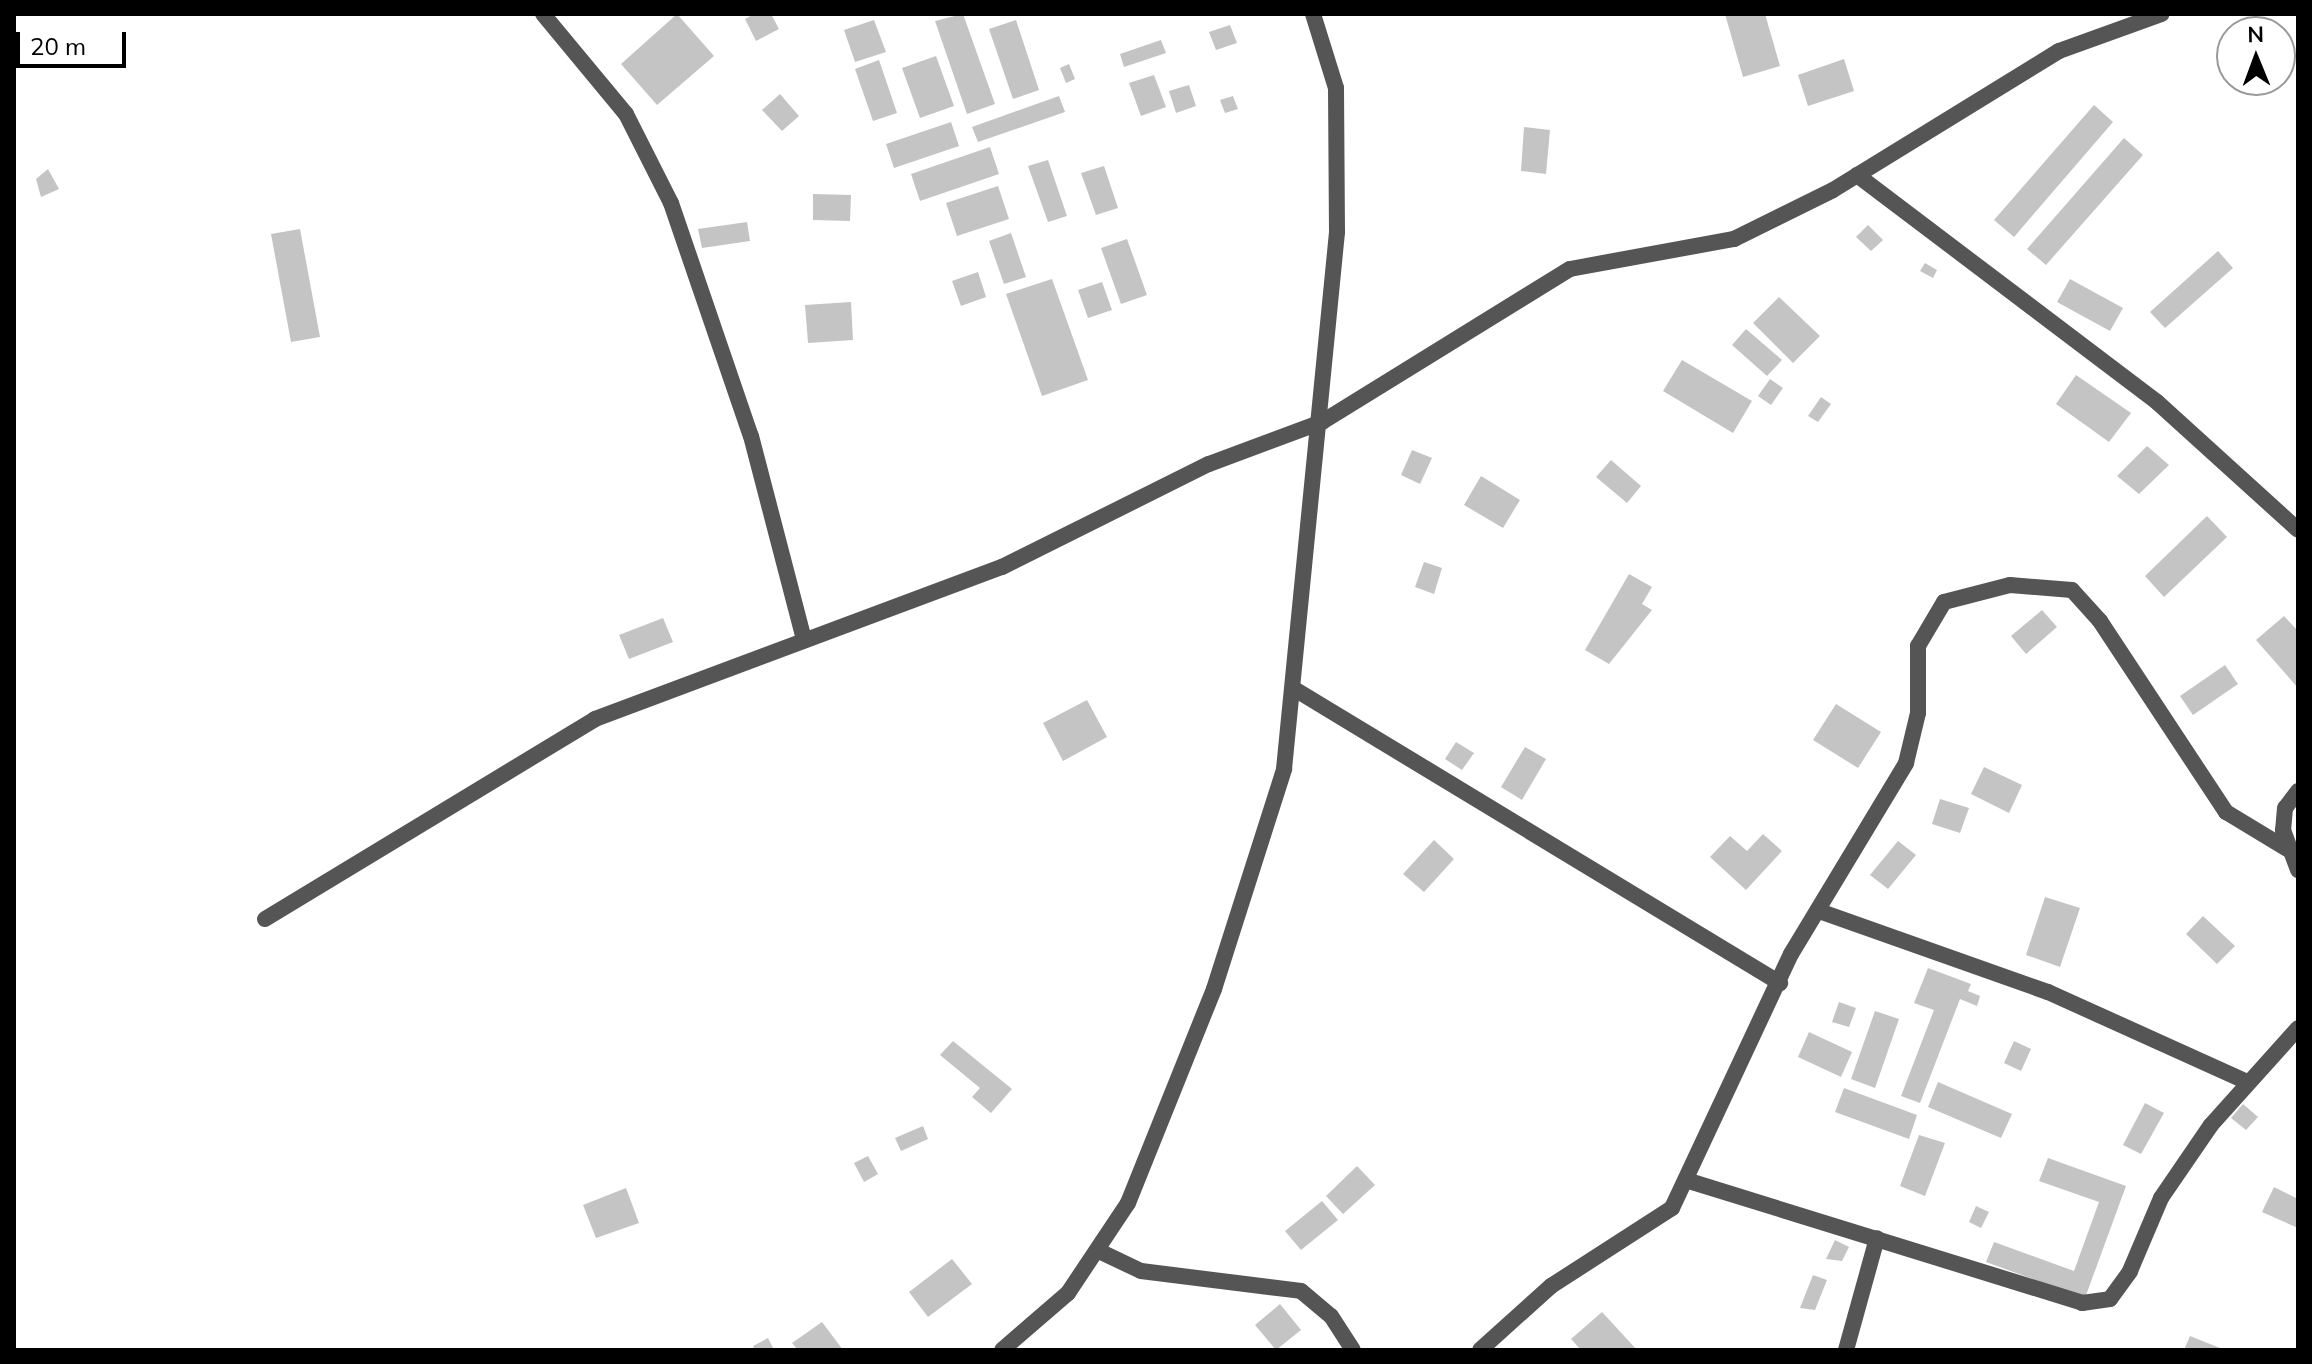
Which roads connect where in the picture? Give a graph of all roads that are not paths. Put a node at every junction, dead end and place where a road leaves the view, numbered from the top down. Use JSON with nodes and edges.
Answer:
{"nodes":[{"id":1,"x":543,"y":14,"type":"edge"},
{"id":2,"x":1313,"y":14,"type":"edge"},
{"id":3,"x":2162,"y":14,"type":"edge"},
{"id":4,"x":1857,"y":175,"type":"junction"},
{"id":5,"x":1322,"y":422,"type":"junction"},
{"id":6,"x":2298,"y":530,"type":"edge"},
{"id":7,"x":804,"y":640,"type":"junction"},
{"id":8,"x":1296,"y":690,"type":"junction"},
{"id":9,"x":2298,"y":791,"type":"edge"},
{"id":10,"x":2287,"y":849,"type":"junction"},
{"id":11,"x":2298,"y":870,"type":"edge"},
{"id":12,"x":1819,"y":911,"type":"junction"},
{"id":13,"x":265,"y":919,"type":"dead end"},
{"id":14,"x":1780,"y":983,"type":"junction"},
{"id":15,"x":2298,"y":1028,"type":"edge"},
{"id":16,"x":2247,"y":1082,"type":"junction"},
{"id":17,"x":1689,"y":1181,"type":"junction"},
{"id":18,"x":1877,"y":1238,"type":"junction"},
{"id":19,"x":1101,"y":1252,"type":"junction"},
{"id":20,"x":1002,"y":1350,"type":"edge"},
{"id":21,"x":1353,"y":1350,"type":"edge"},
{"id":22,"x":1480,"y":1350,"type":"edge"},
{"id":23,"x":1846,"y":1350,"type":"edge"}],
"edges":[{"from":1,"to":7,"type":"street"},
{"from":2,"to":5,"type":"street"},
{"from":3,"to":4,"type":"street"},
{"from":4,"to":5,"type":"street"},
{"from":4,"to":6,"type":"street"},
{"from":5,"to":7,"type":"street"},
{"from":5,"to":8,"type":"street"},
{"from":7,"to":13,"type":"street"},
{"from":8,"to":14,"type":"street"},
{"from":8,"to":19,"type":"street"},
{"from":9,"to":10,"type":"street"},
{"from":10,"to":11,"type":"street"},
{"from":10,"to":12,"type":"street"},
{"from":12,"to":14,"type":"street"},
{"from":12,"to":16,"type":"street"},
{"from":14,"to":17,"type":"street"},
{"from":15,"to":16,"type":"street"},
{"from":16,"to":18,"type":"street"},
{"from":17,"to":18,"type":"street"},
{"from":17,"to":22,"type":"street"},
{"from":18,"to":23,"type":"street"},
{"from":19,"to":20,"type":"street"},
{"from":19,"to":21,"type":"street"}]}
